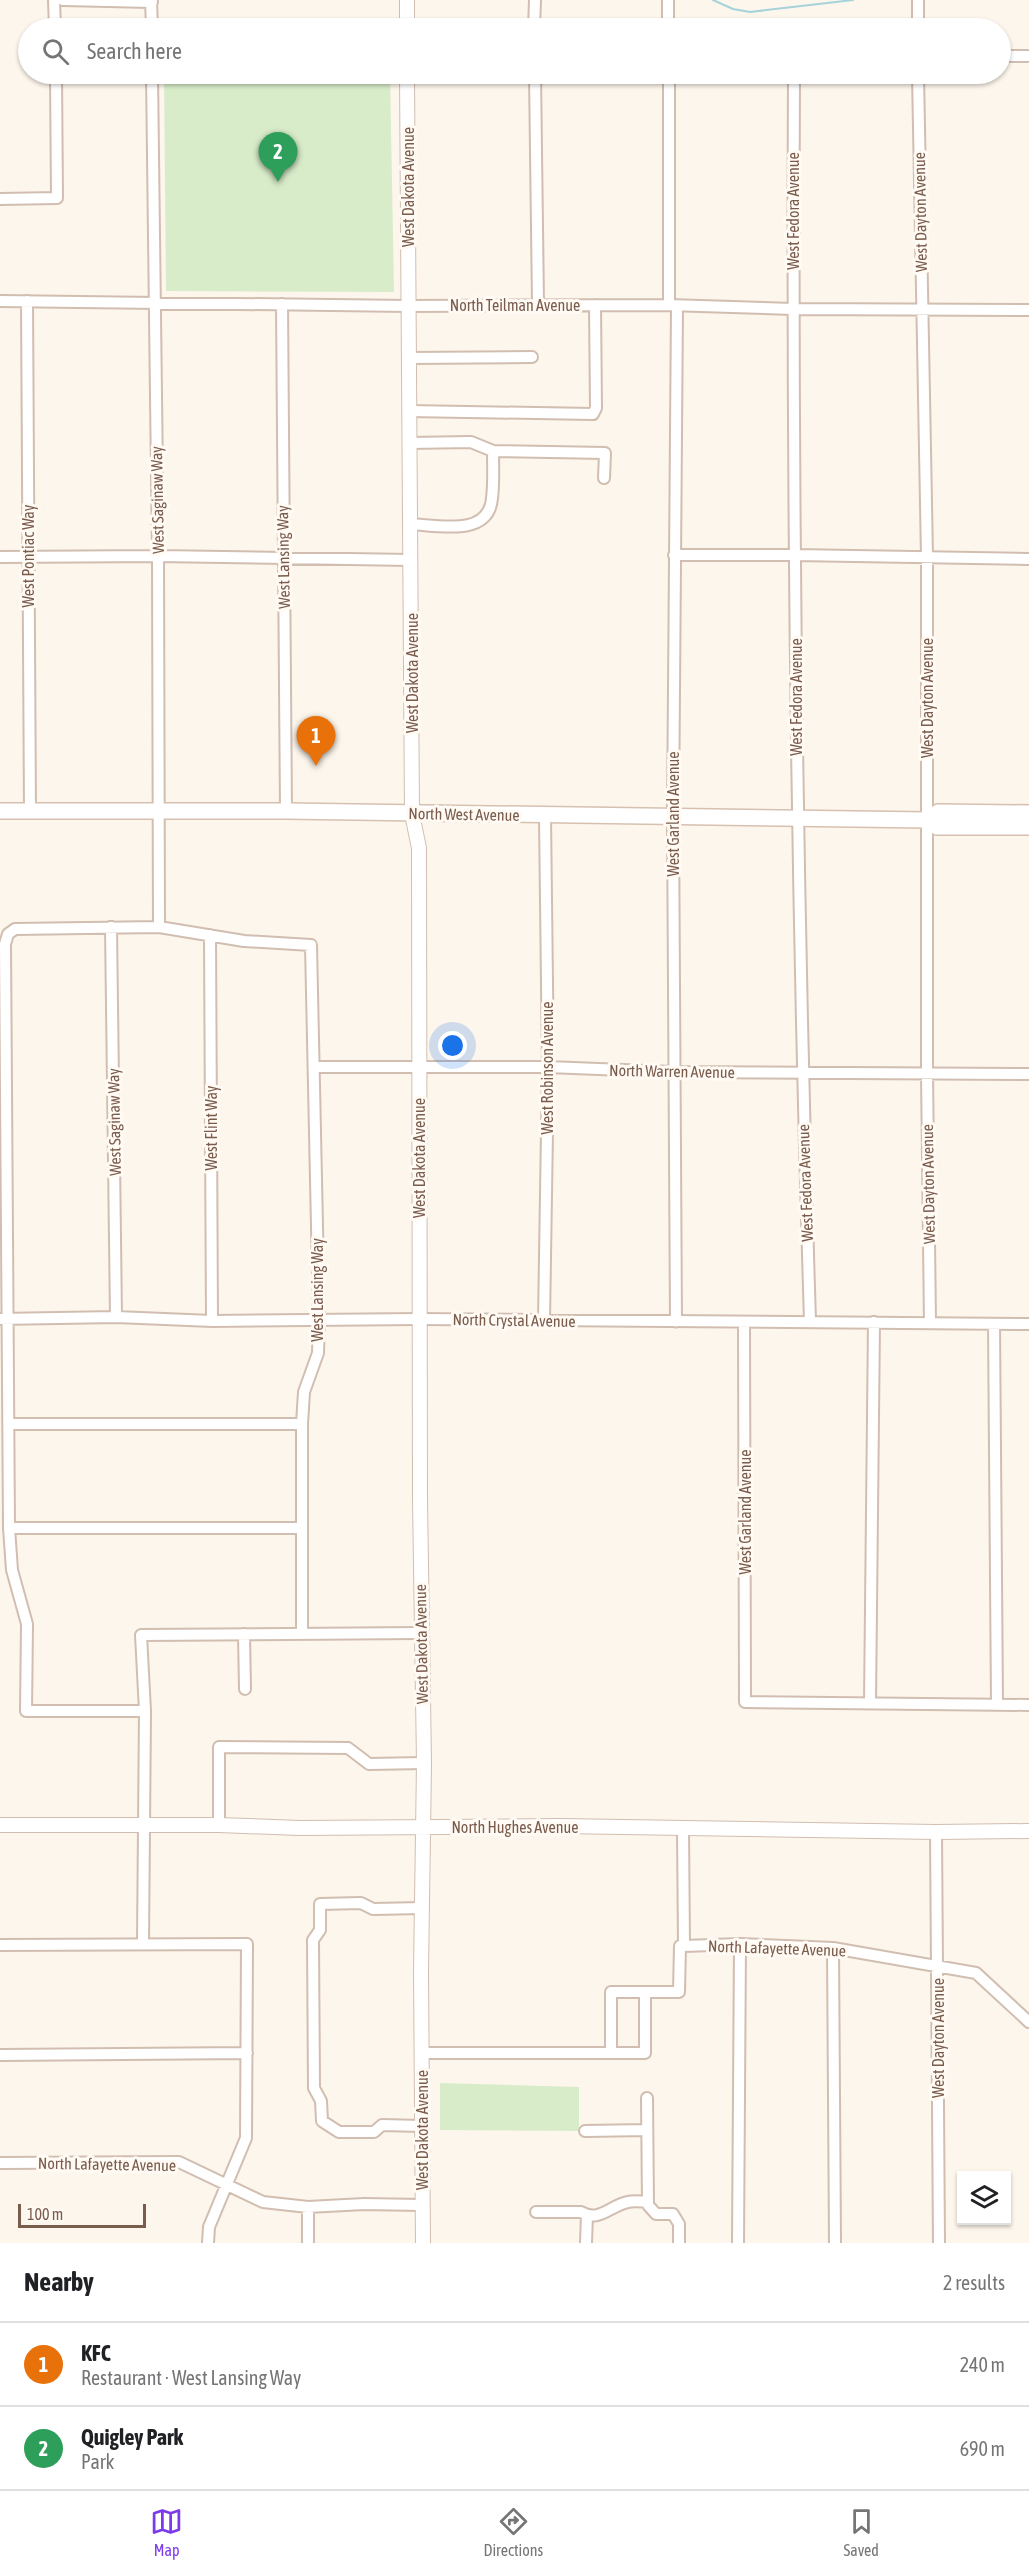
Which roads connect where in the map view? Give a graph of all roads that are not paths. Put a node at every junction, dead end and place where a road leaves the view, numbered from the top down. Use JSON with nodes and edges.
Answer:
{"nodes":[{"id":1,"x":54,"y":0,"type":"edge"},
{"id":2,"x":63,"y":0,"type":"edge"},
{"id":3,"x":407,"y":0,"type":"edge"},
{"id":4,"x":535,"y":0,"type":"edge"},
{"id":5,"x":668,"y":0,"type":"edge"},
{"id":6,"x":918,"y":0,"type":"edge"},
{"id":7,"x":152,"y":1,"type":"edge"},
{"id":8,"x":55,"y":18,"type":"edge"},
{"id":9,"x":152,"y":18,"type":"edge"},
{"id":10,"x":407,"y":18,"type":"edge"},
{"id":11,"x":534,"y":18,"type":"edge"},
{"id":12,"x":668,"y":18,"type":"edge"},
{"id":13,"x":918,"y":18,"type":"edge"},
{"id":14,"x":1011,"y":56,"type":"edge"},
{"id":15,"x":1029,"y":56,"type":"edge"},
{"id":16,"x":56,"y":84,"type":"edge"},
{"id":17,"x":152,"y":84,"type":"edge"},
{"id":18,"x":407,"y":84,"type":"edge"},
{"id":19,"x":535,"y":84,"type":"edge"},
{"id":20,"x":669,"y":84,"type":"edge"},
{"id":21,"x":794,"y":84,"type":"edge"},
{"id":22,"x":918,"y":84,"type":"edge"},
{"id":23,"x":0,"y":199,"type":"edge"},
{"id":24,"x":0,"y":301,"type":"edge"},
{"id":25,"x":27,"y":301,"type":"junction"},
{"id":26,"x":154,"y":304,"type":"junction"},
{"id":27,"x":282,"y":304,"type":"junction"},
{"id":28,"x":538,"y":304,"type":"junction"},
{"id":29,"x":595,"y":305,"type":"junction"},
{"id":30,"x":673,"y":305,"type":"junction"},
{"id":31,"x":409,"y":306,"type":"junction"},
{"id":32,"x":793,"y":309,"type":"junction"},
{"id":33,"x":921,"y":309,"type":"junction"},
{"id":34,"x":1029,"y":310,"type":"edge"},
{"id":35,"x":532,"y":357,"type":"dead end"},
{"id":36,"x":410,"y":358,"type":"junction"},
{"id":37,"x":409,"y":411,"type":"junction"},
{"id":38,"x":409,"y":442,"type":"junction"},
{"id":39,"x":493,"y":451,"type":"junction"},
{"id":40,"x":604,"y":478,"type":"dead end"},
{"id":41,"x":410,"y":524,"type":"junction"},
{"id":42,"x":674,"y":555,"type":"junction"},
{"id":43,"x":795,"y":555,"type":"junction"},
{"id":44,"x":158,"y":556,"type":"junction"},
{"id":45,"x":0,"y":557,"type":"edge"},
{"id":46,"x":28,"y":557,"type":"junction"},
{"id":47,"x":927,"y":557,"type":"junction"},
{"id":48,"x":283,"y":559,"type":"junction"},
{"id":49,"x":1029,"y":559,"type":"edge"},
{"id":50,"x":411,"y":560,"type":"junction"},
{"id":51,"x":0,"y":811,"type":"edge"},
{"id":52,"x":30,"y":811,"type":"junction"},
{"id":53,"x":286,"y":811,"type":"junction"},
{"id":54,"x":158,"y":812,"type":"junction"},
{"id":55,"x":1029,"y":813,"type":"edge"},
{"id":56,"x":412,"y":814,"type":"junction"},
{"id":57,"x":545,"y":816,"type":"junction"},
{"id":58,"x":673,"y":817,"type":"junction"},
{"id":59,"x":797,"y":817,"type":"junction"},
{"id":60,"x":928,"y":820,"type":"junction"},
{"id":61,"x":1029,"y":827,"type":"edge"},
{"id":62,"x":111,"y":927,"type":"junction"},
{"id":63,"x":159,"y":927,"type":"junction"},
{"id":64,"x":210,"y":935,"type":"junction"},
{"id":65,"x":3,"y":1065,"type":"edge"},
{"id":66,"x":419,"y":1066,"type":"junction"},
{"id":67,"x":548,"y":1067,"type":"junction"},
{"id":68,"x":314,"y":1068,"type":"junction"},
{"id":69,"x":674,"y":1072,"type":"junction"},
{"id":70,"x":802,"y":1073,"type":"junction"},
{"id":71,"x":927,"y":1073,"type":"junction"},
{"id":72,"x":1029,"y":1074,"type":"edge"},
{"id":73,"x":116,"y":1317,"type":"junction"},
{"id":74,"x":4,"y":1319,"type":"edge"},
{"id":75,"x":419,"y":1319,"type":"junction"},
{"id":76,"x":319,"y":1320,"type":"junction"},
{"id":77,"x":212,"y":1321,"type":"junction"},
{"id":78,"x":544,"y":1321,"type":"junction"},
{"id":79,"x":810,"y":1321,"type":"junction"},
{"id":80,"x":675,"y":1322,"type":"junction"},
{"id":81,"x":744,"y":1322,"type":"junction"},
{"id":82,"x":874,"y":1322,"type":"junction"},
{"id":83,"x":930,"y":1323,"type":"junction"},
{"id":84,"x":994,"y":1324,"type":"junction"},
{"id":85,"x":1029,"y":1324,"type":"edge"},
{"id":86,"x":9,"y":1424,"type":"junction"},
{"id":87,"x":302,"y":1424,"type":"junction"},
{"id":88,"x":9,"y":1528,"type":"junction"},
{"id":89,"x":301,"y":1528,"type":"junction"},
{"id":90,"x":302,"y":1633,"type":"junction"},
{"id":91,"x":421,"y":1633,"type":"junction"},
{"id":92,"x":244,"y":1634,"type":"junction"},
{"id":93,"x":245,"y":1689,"type":"dead end"},
{"id":94,"x":870,"y":1703,"type":"junction"},
{"id":95,"x":997,"y":1704,"type":"junction"},
{"id":96,"x":1029,"y":1704,"type":"edge"},
{"id":97,"x":145,"y":1710,"type":"junction"},
{"id":98,"x":424,"y":1764,"type":"junction"},
{"id":99,"x":0,"y":1825,"type":"edge"},
{"id":100,"x":219,"y":1825,"type":"junction"},
{"id":101,"x":144,"y":1826,"type":"junction"},
{"id":102,"x":423,"y":1827,"type":"junction"},
{"id":103,"x":683,"y":1829,"type":"junction"},
{"id":104,"x":1029,"y":1831,"type":"edge"},
{"id":105,"x":936,"y":1832,"type":"junction"},
{"id":106,"x":423,"y":1908,"type":"junction"},
{"id":107,"x":143,"y":1943,"type":"junction"},
{"id":108,"x":740,"y":1944,"type":"junction"},
{"id":109,"x":0,"y":1945,"type":"edge"},
{"id":110,"x":682,"y":1946,"type":"junction"},
{"id":111,"x":833,"y":1948,"type":"junction"},
{"id":112,"x":938,"y":1965,"type":"junction"},
{"id":113,"x":645,"y":1992,"type":"junction"},
{"id":114,"x":1029,"y":2022,"type":"edge"},
{"id":115,"x":247,"y":2053,"type":"junction"},
{"id":116,"x":422,"y":2053,"type":"junction"},
{"id":117,"x":611,"y":2053,"type":"junction"},
{"id":118,"x":0,"y":2055,"type":"edge"},
{"id":119,"x":647,"y":2098,"type":"dead end"},
{"id":120,"x":422,"y":2126,"type":"junction"},
{"id":121,"x":647,"y":2130,"type":"junction"},
{"id":122,"x":585,"y":2131,"type":"dead end"},
{"id":123,"x":0,"y":2163,"type":"edge"},
{"id":124,"x":226,"y":2184,"type":"junction"},
{"id":125,"x":648,"y":2202,"type":"junction"},
{"id":126,"x":422,"y":2205,"type":"junction"},
{"id":127,"x":308,"y":2207,"type":"junction"},
{"id":128,"x":537,"y":2212,"type":"dead end"},
{"id":129,"x":587,"y":2215,"type":"junction"},
{"id":130,"x":208,"y":2243,"type":"edge"},
{"id":131,"x":308,"y":2243,"type":"edge"},
{"id":132,"x":423,"y":2243,"type":"edge"},
{"id":133,"x":586,"y":2243,"type":"edge"},
{"id":134,"x":679,"y":2243,"type":"edge"},
{"id":135,"x":738,"y":2243,"type":"edge"},
{"id":136,"x":836,"y":2243,"type":"edge"},
{"id":137,"x":939,"y":2243,"type":"edge"}],
"edges":[{"from":1,"to":8,"type":"street"},
{"from":2,"to":7,"type":"street"},
{"from":3,"to":10,"type":"street"},
{"from":4,"to":11,"type":"street"},
{"from":5,"to":12,"type":"street"},
{"from":6,"to":13,"type":"street"},
{"from":7,"to":9,"type":"street"},
{"from":14,"to":15,"type":"street"},
{"from":16,"to":23,"type":"street"},
{"from":17,"to":26,"type":"street","name":"West Saginaw Way"},
{"from":18,"to":31,"type":"street","name":"West Dakota Avenue"},
{"from":19,"to":28,"type":"street"},
{"from":20,"to":30,"type":"street","name":"West Garland Avenue"},
{"from":21,"to":32,"type":"street","name":"West Fedora Avenue"},
{"from":22,"to":33,"type":"street","name":"West Dayton Avenue"},
{"from":24,"to":25,"type":"street","name":"North Teilman Avenue"},
{"from":25,"to":26,"type":"street","name":"North Teilman Avenue"},
{"from":25,"to":46,"type":"street","name":"West Pontiac Way"},
{"from":26,"to":27,"type":"street","name":"North Teilman Avenue"},
{"from":26,"to":44,"type":"street","name":"West Saginaw Way"},
{"from":27,"to":31,"type":"street","name":"North Teilman Avenue"},
{"from":27,"to":48,"type":"street","name":"West Lansing Way"},
{"from":28,"to":29,"type":"street","name":"North Teilman Avenue"},
{"from":28,"to":31,"type":"street","name":"North Teilman Avenue"},
{"from":29,"to":30,"type":"street","name":"North Teilman Avenue"},
{"from":29,"to":37,"type":"street"},
{"from":30,"to":32,"type":"street","name":"North Teilman Avenue"},
{"from":30,"to":42,"type":"street","name":"West Garland Avenue"},
{"from":31,"to":36,"type":"street","name":"West Dakota Avenue"},
{"from":32,"to":33,"type":"street","name":"North Teilman Avenue"},
{"from":32,"to":43,"type":"street","name":"West Fedora Avenue"},
{"from":33,"to":34,"type":"street","name":"North Teilman Avenue"},
{"from":33,"to":47,"type":"street","name":"West Dayton Avenue"},
{"from":35,"to":36,"type":"street"},
{"from":36,"to":37,"type":"street","name":"West Dakota Avenue"},
{"from":37,"to":38,"type":"street","name":"West Dakota Avenue"},
{"from":38,"to":39,"type":"street"},
{"from":38,"to":41,"type":"street","name":"West Dakota Avenue"},
{"from":39,"to":40,"type":"street"},
{"from":39,"to":41,"type":"street"},
{"from":41,"to":50,"type":"street","name":"West Dakota Avenue"},
{"from":42,"to":43,"type":"street"},
{"from":42,"to":58,"type":"street","name":"West Garland Avenue"},
{"from":43,"to":47,"type":"street"},
{"from":43,"to":59,"type":"street","name":"West Fedora Avenue"},
{"from":44,"to":46,"type":"street"},
{"from":44,"to":48,"type":"street"},
{"from":44,"to":54,"type":"street","name":"West Saginaw Way"},
{"from":45,"to":46,"type":"street"},
{"from":46,"to":52,"type":"street","name":"West Pontiac Way"},
{"from":47,"to":49,"type":"street"},
{"from":47,"to":60,"type":"street","name":"West Dayton Avenue"},
{"from":48,"to":50,"type":"street"},
{"from":48,"to":53,"type":"street","name":"West Lansing Way"},
{"from":50,"to":56,"type":"street","name":"West Dakota Avenue"},
{"from":51,"to":52,"type":"main road","name":"North West Avenue"},
{"from":52,"to":54,"type":"main road","name":"North West Avenue"},
{"from":53,"to":54,"type":"main road","name":"North West Avenue"},
{"from":53,"to":56,"type":"main road","name":"North West Avenue"},
{"from":54,"to":63,"type":"street","name":"West Saginaw Way"},
{"from":55,"to":60,"type":"main road","name":"North West Avenue"},
{"from":56,"to":57,"type":"main road","name":"North West Avenue"},
{"from":56,"to":66,"type":"street","name":"West Dakota Avenue"},
{"from":57,"to":58,"type":"main road","name":"North West Avenue"},
{"from":57,"to":67,"type":"street","name":"West Robinson Avenue"},
{"from":58,"to":59,"type":"main road","name":"North West Avenue"},
{"from":58,"to":69,"type":"street","name":"West Garland Avenue"},
{"from":59,"to":60,"type":"main road","name":"North West Avenue"},
{"from":59,"to":70,"type":"street","name":"West Fedora Avenue"},
{"from":60,"to":61,"type":"main road","name":"North West Avenue"},
{"from":60,"to":71,"type":"street","name":"West Dayton Avenue"},
{"from":62,"to":63,"type":"street"},
{"from":62,"to":65,"type":"street"},
{"from":62,"to":73,"type":"street","name":"West Saginaw Way"},
{"from":63,"to":64,"type":"street"},
{"from":64,"to":68,"type":"street","name":"West Lansing Way"},
{"from":64,"to":77,"type":"street","name":"West Flint Way"},
{"from":65,"to":74,"type":"street"},
{"from":66,"to":67,"type":"street","name":"North Warren Avenue"},
{"from":66,"to":68,"type":"street","name":"North Warren Avenue"},
{"from":66,"to":75,"type":"street","name":"West Dakota Avenue"},
{"from":67,"to":69,"type":"street","name":"North Warren Avenue"},
{"from":67,"to":78,"type":"street","name":"West Robinson Avenue"},
{"from":68,"to":76,"type":"street","name":"West Lansing Way"},
{"from":69,"to":70,"type":"street","name":"North Warren Avenue"},
{"from":69,"to":80,"type":"street","name":"West Garland Avenue"},
{"from":70,"to":71,"type":"street","name":"North Warren Avenue"},
{"from":70,"to":79,"type":"street","name":"West Fedora Avenue"},
{"from":71,"to":72,"type":"street","name":"North Warren Avenue"},
{"from":71,"to":83,"type":"street","name":"West Dayton Avenue"},
{"from":73,"to":74,"type":"street","name":"North Crystal Avenue"},
{"from":73,"to":77,"type":"street","name":"North Crystal Avenue"},
{"from":74,"to":86,"type":"street"},
{"from":75,"to":76,"type":"street","name":"North Crystal Avenue"},
{"from":75,"to":78,"type":"street","name":"North Crystal Avenue"},
{"from":75,"to":91,"type":"street","name":"West Dakota Avenue"},
{"from":76,"to":77,"type":"street","name":"North Crystal Avenue"},
{"from":76,"to":87,"type":"street","name":"West Lansing Way"},
{"from":78,"to":80,"type":"street","name":"North Crystal Avenue"},
{"from":79,"to":81,"type":"street","name":"North Crystal Avenue"},
{"from":79,"to":82,"type":"street","name":"North Crystal Avenue"},
{"from":80,"to":81,"type":"street","name":"North Crystal Avenue"},
{"from":81,"to":94,"type":"street","name":"West Garland Avenue"},
{"from":82,"to":83,"type":"street","name":"North Crystal Avenue"},
{"from":82,"to":94,"type":"street"},
{"from":83,"to":84,"type":"street","name":"North Crystal Avenue"},
{"from":84,"to":85,"type":"street","name":"North Crystal Avenue"},
{"from":84,"to":95,"type":"street"},
{"from":86,"to":87,"type":"street"},
{"from":86,"to":88,"type":"street"},
{"from":87,"to":89,"type":"street","name":"West Lansing Way"},
{"from":88,"to":89,"type":"street"},
{"from":88,"to":97,"type":"street"},
{"from":89,"to":90,"type":"street","name":"West Lansing Way"},
{"from":90,"to":91,"type":"street"},
{"from":90,"to":92,"type":"street"},
{"from":91,"to":98,"type":"street","name":"West Dakota Avenue"},
{"from":92,"to":93,"type":"street"},
{"from":92,"to":97,"type":"street"},
{"from":94,"to":95,"type":"street"},
{"from":95,"to":96,"type":"street"},
{"from":97,"to":101,"type":"street"},
{"from":98,"to":100,"type":"street"},
{"from":98,"to":102,"type":"street","name":"West Dakota Avenue"},
{"from":99,"to":101,"type":"street","name":"North Hughes Avenue"},
{"from":100,"to":101,"type":"street","name":"North Hughes Avenue"},
{"from":100,"to":102,"type":"street","name":"North Hughes Avenue"},
{"from":101,"to":107,"type":"street"},
{"from":102,"to":103,"type":"street","name":"North Hughes Avenue"},
{"from":102,"to":106,"type":"street","name":"West Dakota Avenue"},
{"from":103,"to":105,"type":"street","name":"North Hughes Avenue"},
{"from":103,"to":110,"type":"street"},
{"from":104,"to":105,"type":"street","name":"North Hughes Avenue"},
{"from":105,"to":112,"type":"street","name":"West Dayton Avenue"},
{"from":106,"to":116,"type":"street","name":"West Dakota Avenue"},
{"from":106,"to":120,"type":"street"},
{"from":107,"to":109,"type":"street"},
{"from":107,"to":115,"type":"street"},
{"from":108,"to":110,"type":"street","name":"North Lafayette Avenue"},
{"from":108,"to":111,"type":"street","name":"North Lafayette Avenue"},
{"from":108,"to":135,"type":"street"},
{"from":110,"to":113,"type":"street"},
{"from":111,"to":112,"type":"street","name":"North Lafayette Avenue"},
{"from":111,"to":136,"type":"street"},
{"from":112,"to":114,"type":"street","name":"North Lafayette Avenue"},
{"from":112,"to":137,"type":"street","name":"West Dayton Avenue"},
{"from":113,"to":117,"type":"street"},
{"from":113,"to":117,"type":"street"},
{"from":115,"to":118,"type":"street"},
{"from":115,"to":124,"type":"street"},
{"from":116,"to":117,"type":"street"},
{"from":116,"to":120,"type":"street","name":"West Dakota Avenue"},
{"from":119,"to":121,"type":"street"},
{"from":120,"to":126,"type":"street","name":"West Dakota Avenue"},
{"from":121,"to":122,"type":"street"},
{"from":121,"to":125,"type":"street"},
{"from":123,"to":124,"type":"street","name":"North Lafayette Avenue"},
{"from":124,"to":127,"type":"street","name":"North Lafayette Avenue"},
{"from":124,"to":130,"type":"street"},
{"from":125,"to":129,"type":"street"},
{"from":125,"to":134,"type":"street"},
{"from":126,"to":127,"type":"street","name":"North Lafayette Avenue"},
{"from":126,"to":132,"type":"street","name":"West Dakota Avenue"},
{"from":127,"to":131,"type":"street"},
{"from":128,"to":129,"type":"street"},
{"from":129,"to":133,"type":"street"}]}
